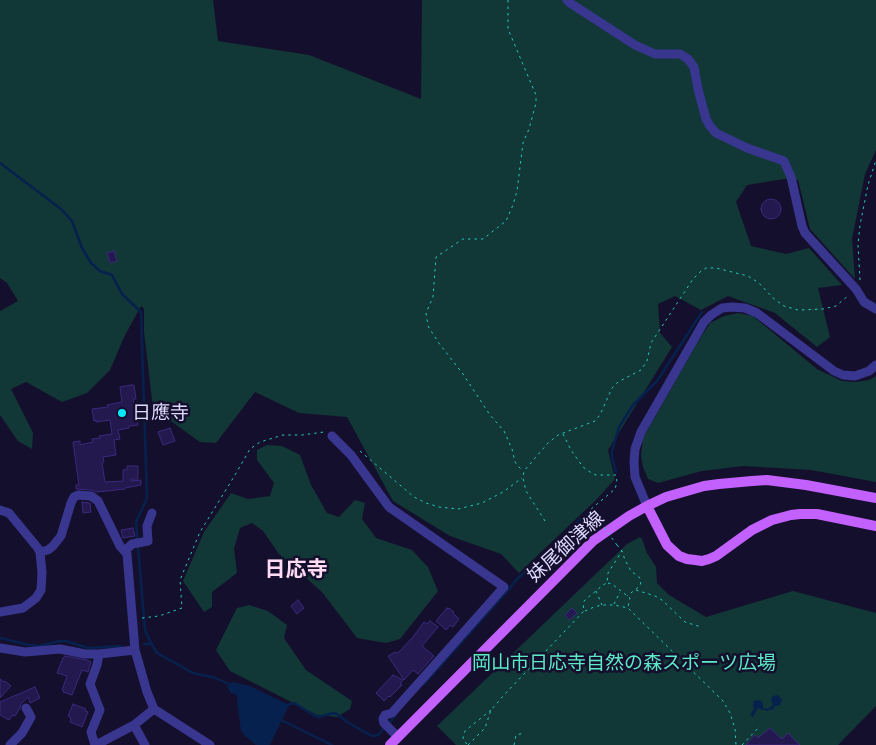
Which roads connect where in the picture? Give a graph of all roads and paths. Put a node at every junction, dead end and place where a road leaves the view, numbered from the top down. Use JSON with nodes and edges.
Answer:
{"nodes":[{"id":1,"x":508,"y":0,"type":"edge"},
{"id":2,"x":567,"y":0,"type":"edge"},
{"id":3,"x":876,"y":160,"type":"edge"},
{"id":4,"x":856,"y":289,"type":"junction"},
{"id":5,"x":876,"y":309,"type":"edge"},
{"id":6,"x":876,"y":366,"type":"edge"},
{"id":7,"x":563,"y":433,"type":"junction"},
{"id":8,"x":332,"y":436,"type":"joint"},
{"id":9,"x":360,"y":451,"type":"dead end"},
{"id":10,"x":524,"y":471,"type":"junction"},
{"id":11,"x":523,"y":478,"type":"junction"},
{"id":12,"x":876,"y":498,"type":"edge"},
{"id":13,"x":647,"y":506,"type":"junction"},
{"id":14,"x":0,"y":510,"type":"edge"},
{"id":15,"x":152,"y":513,"type":"dead end"},
{"id":16,"x":545,"y":521,"type":"dead end"},
{"id":17,"x":876,"y":526,"type":"edge"},
{"id":18,"x":125,"y":551,"type":"junction"},
{"id":19,"x":622,"y":551,"type":"junction"},
{"id":20,"x":40,"y":552,"type":"junction"},
{"id":21,"x":607,"y":583,"type":"junction"},
{"id":22,"x":636,"y":590,"type":"junction"},
{"id":23,"x":595,"y":591,"type":"junction"},
{"id":24,"x":621,"y":591,"type":"junction"},
{"id":25,"x":627,"y":596,"type":"junction"},
{"id":26,"x":614,"y":605,"type":"junction"},
{"id":27,"x":602,"y":606,"type":"junction"},
{"id":28,"x":628,"y":608,"type":"junction"},
{"id":29,"x":584,"y":611,"type":"junction"},
{"id":30,"x":0,"y":612,"type":"edge"},
{"id":31,"x":140,"y":618,"type":"dead end"},
{"id":32,"x":701,"y":627,"type":"dead end"},
{"id":33,"x":0,"y":648,"type":"edge"},
{"id":34,"x":135,"y":650,"type":"junction"},
{"id":35,"x":99,"y":654,"type":"junction"},
{"id":36,"x":26,"y":708,"type":"dead end"},
{"id":37,"x":154,"y":709,"type":"junction"},
{"id":38,"x":491,"y":710,"type":"junction"},
{"id":39,"x":134,"y":725,"type":"junction"},
{"id":40,"x":760,"y":726,"type":"dead end"},
{"id":41,"x":524,"y":734,"type":"dead end"},
{"id":42,"x":398,"y":737,"type":"junction"},
{"id":43,"x":10,"y":745,"type":"edge"},
{"id":44,"x":96,"y":745,"type":"edge"},
{"id":45,"x":145,"y":745,"type":"edge"},
{"id":46,"x":210,"y":745,"type":"edge"},
{"id":47,"x":390,"y":745,"type":"edge"},
{"id":48,"x":468,"y":745,"type":"edge"},
{"id":49,"x":514,"y":745,"type":"edge"},
{"id":50,"x":736,"y":745,"type":"edge"},
{"id":51,"x":742,"y":745,"type":"edge"}],
"edges":[{"from":1,"to":10,"type":"path"},
{"from":2,"to":4,"type":"street"},
{"from":3,"to":4,"type":"path"},
{"from":4,"to":5,"type":"street"},
{"from":4,"to":7,"type":"path"},
{"from":6,"to":13,"type":"street"},
{"from":7,"to":10,"type":"path"},
{"from":7,"to":19,"type":"path","bridge":true},
{"from":8,"to":31,"type":"path"},
{"from":8,"to":42,"type":"street"},
{"from":9,"to":11,"type":"path"},
{"from":10,"to":11,"type":"path"},
{"from":11,"to":16,"type":"path"},
{"from":12,"to":13,"type":"main road","name":"妹尾御津線"},
{"from":13,"to":17,"type":"main road"},
{"from":13,"to":42,"type":"main road","name":"妹尾御津線"},
{"from":14,"to":20,"type":"street"},
{"from":15,"to":18,"type":"street"},
{"from":18,"to":20,"type":"street"},
{"from":18,"to":34,"type":"street"},
{"from":19,"to":21,"type":"path"},
{"from":19,"to":22,"type":"path"},
{"from":20,"to":30,"type":"street"},
{"from":21,"to":23,"type":"path"},
{"from":21,"to":24,"type":"path"},
{"from":22,"to":25,"type":"path"},
{"from":22,"to":32,"type":"path"},
{"from":23,"to":27,"type":"path"},
{"from":23,"to":29,"type":"path"},
{"from":24,"to":25,"type":"path"},
{"from":24,"to":26,"type":"path"},
{"from":25,"to":28,"type":"path"},
{"from":26,"to":27,"type":"path"},
{"from":26,"to":28,"type":"path"},
{"from":27,"to":29,"type":"path"},
{"from":28,"to":50,"type":"path"},
{"from":29,"to":38,"type":"path"},
{"from":33,"to":35,"type":"street"},
{"from":34,"to":35,"type":"street"},
{"from":34,"to":37,"type":"street"},
{"from":35,"to":44,"type":"street"},
{"from":36,"to":43,"type":"street"},
{"from":37,"to":39,"type":"street"},
{"from":37,"to":46,"type":"street"},
{"from":38,"to":48,"type":"path"},
{"from":38,"to":48,"type":"path"},
{"from":39,"to":44,"type":"street"},
{"from":39,"to":45,"type":"street"},
{"from":40,"to":51,"type":"path"},
{"from":41,"to":49,"type":"path"},
{"from":42,"to":47,"type":"main road","name":"妹尾御津線"}]}
